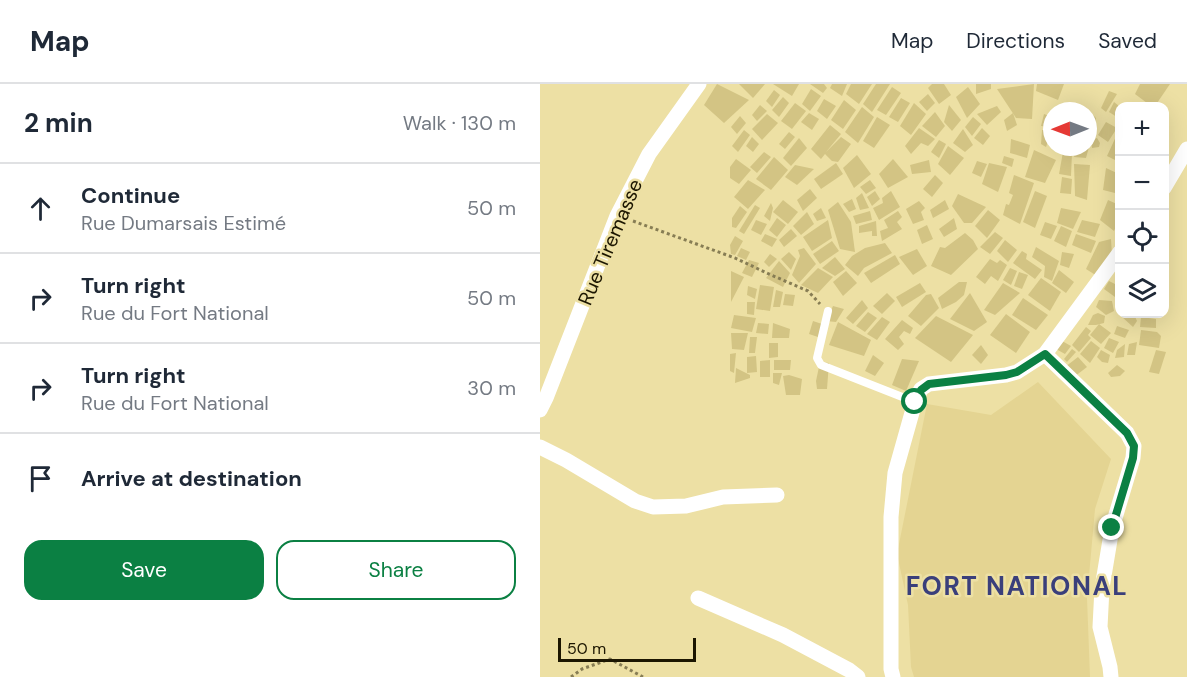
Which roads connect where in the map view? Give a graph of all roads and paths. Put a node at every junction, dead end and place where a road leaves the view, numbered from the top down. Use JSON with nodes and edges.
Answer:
{"nodes":[{"id":1,"x":699,"y":84,"type":"edge"},
{"id":2,"x":1187,"y":149,"type":"edge"},
{"id":3,"x":1169,"y":180,"type":"edge"},
{"id":4,"x":617,"y":216,"type":"junction"},
{"id":5,"x":1115,"y":258,"type":"edge"},
{"id":6,"x":828,"y":311,"type":"joint"},
{"id":7,"x":1045,"y":354,"type":"junction"},
{"id":8,"x":542,"y":402,"type":"edge"},
{"id":9,"x":915,"y":402,"type":"junction"},
{"id":10,"x":540,"y":447,"type":"edge"},
{"id":11,"x":777,"y":495,"type":"dead end"},
{"id":12,"x":698,"y":598,"type":"dead end"},
{"id":13,"x":572,"y":677,"type":"edge"},
{"id":14,"x":643,"y":677,"type":"edge"},
{"id":15,"x":858,"y":677,"type":"edge"},
{"id":16,"x":893,"y":677,"type":"edge"},
{"id":17,"x":1111,"y":677,"type":"edge"}],
"edges":[{"from":1,"to":4,"type":"street","name":"Rue Tiremasse"},
{"from":2,"to":3,"type":"street"},
{"from":4,"to":6,"type":"path"},
{"from":4,"to":8,"type":"street","name":"Rue Tiremasse"},
{"from":5,"to":7,"type":"street"},
{"from":6,"to":9,"type":"lane"},
{"from":7,"to":9,"type":"street"},
{"from":7,"to":17,"type":"street"},
{"from":9,"to":16,"type":"street"},
{"from":10,"to":11,"type":"street"},
{"from":12,"to":15,"type":"street"},
{"from":13,"to":14,"type":"path"}]}
